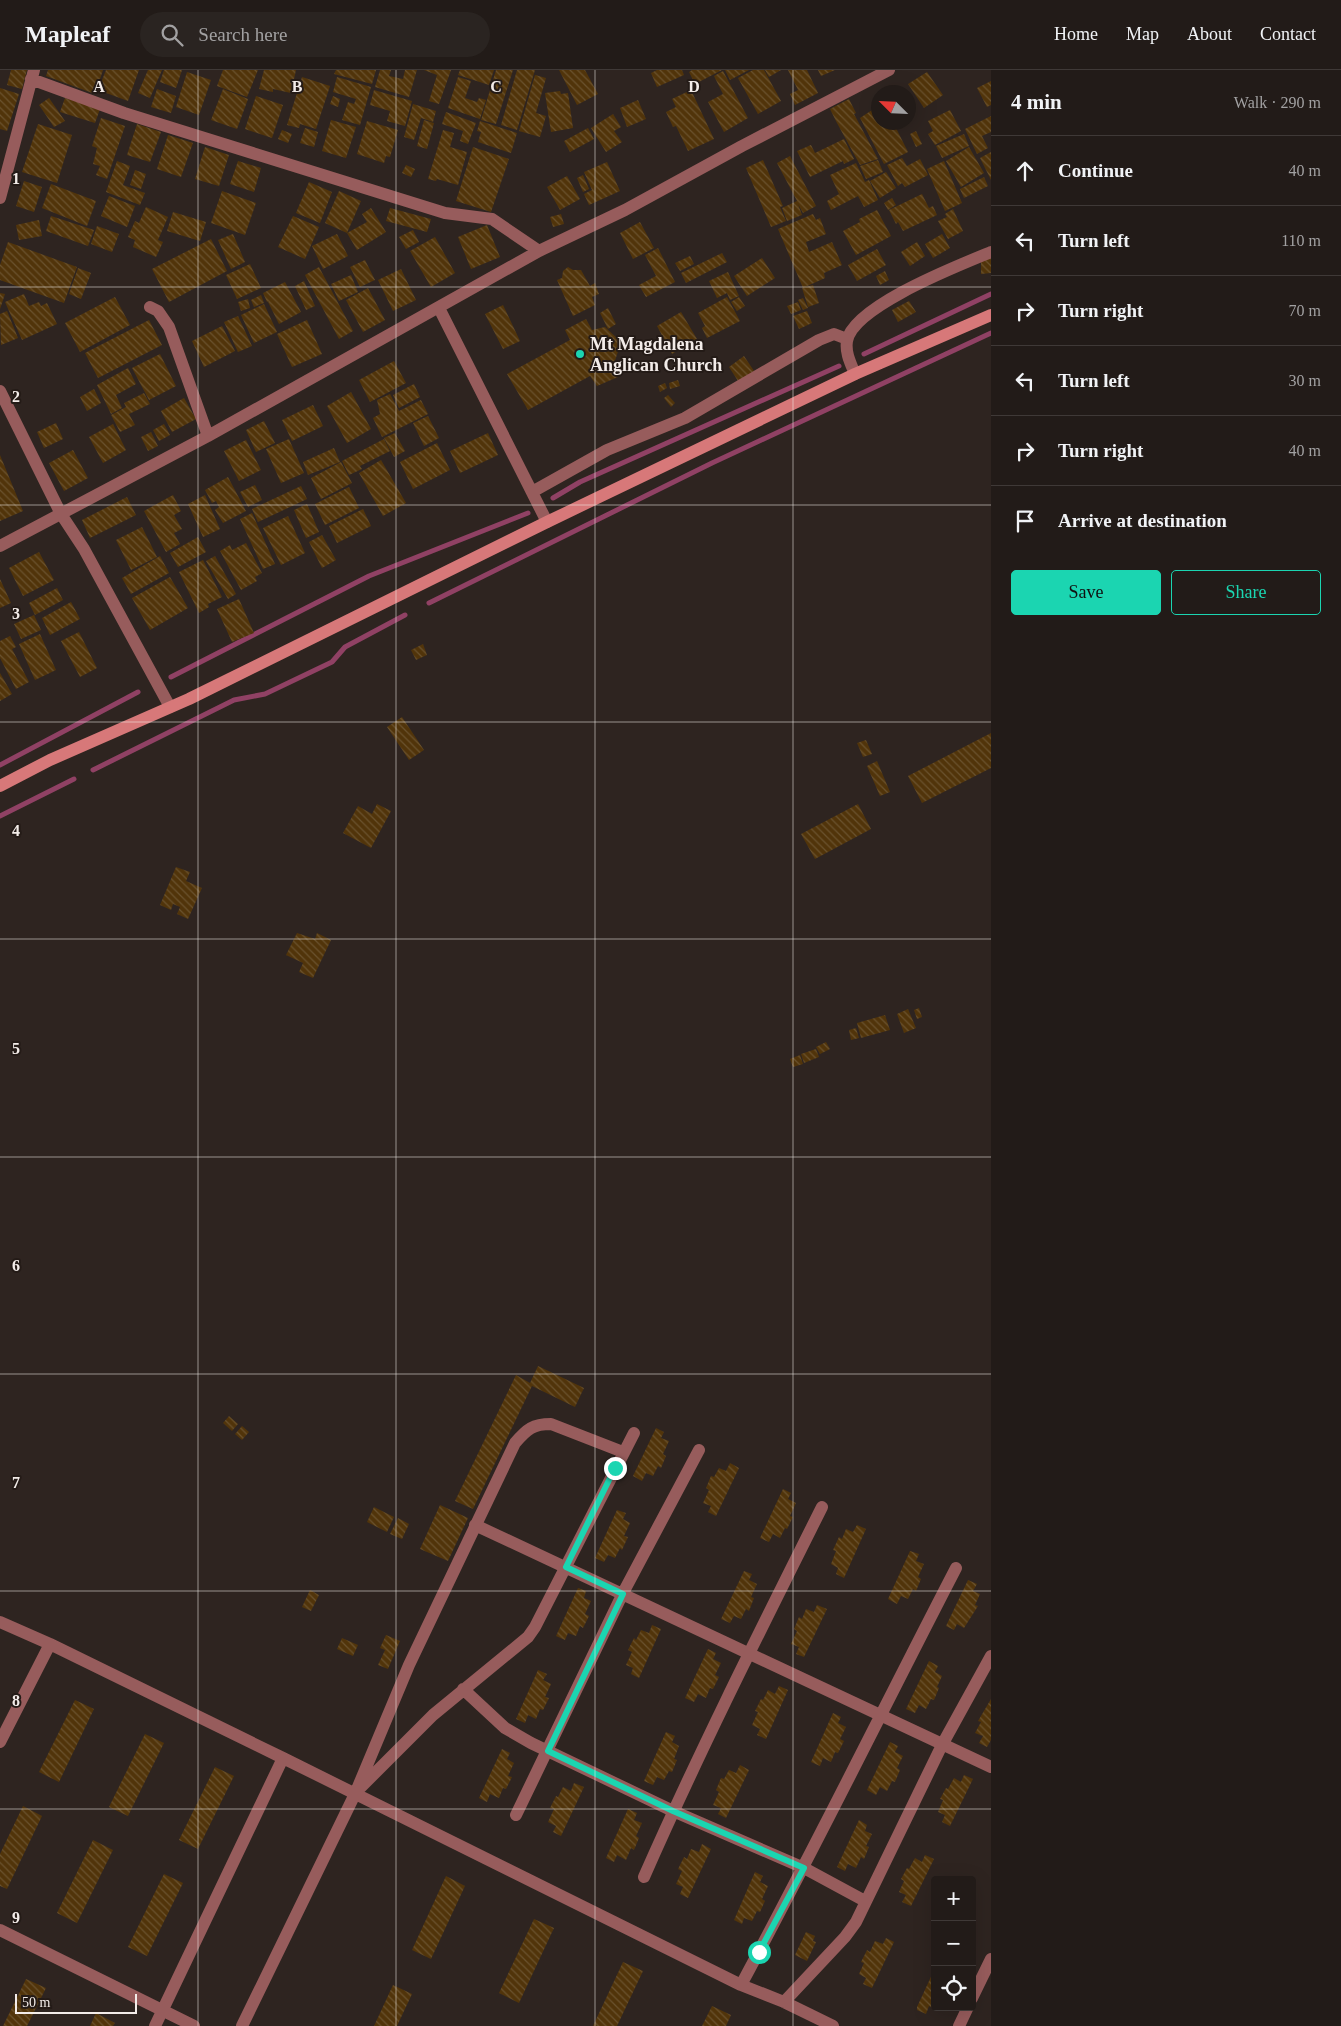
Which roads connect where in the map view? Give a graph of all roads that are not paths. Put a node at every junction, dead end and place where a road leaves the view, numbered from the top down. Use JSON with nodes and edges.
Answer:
{"nodes":[{"id":1,"x":889,"y":70,"type":"edge"},
{"id":2,"x":33,"y":75,"type":"edge"},
{"id":3,"x":0,"y":198,"type":"edge"},
{"id":4,"x":539,"y":251,"type":"junction"},
{"id":5,"x":991,"y":252,"type":"edge"},
{"id":6,"x":150,"y":307,"type":"dead end"},
{"id":7,"x":439,"y":308,"type":"junction"},
{"id":8,"x":991,"y":316,"type":"edge"},
{"id":9,"x":847,"y":339,"type":"junction"},
{"id":10,"x":855,"y":374,"type":"junction"},
{"id":11,"x":0,"y":391,"type":"edge"},
{"id":12,"x":208,"y":436,"type":"junction"},
{"id":13,"x":532,"y":492,"type":"junction"},
{"id":14,"x":61,"y":514,"type":"junction"},
{"id":15,"x":547,"y":522,"type":"junction"},
{"id":16,"x":0,"y":546,"type":"edge"},
{"id":17,"x":170,"y":707,"type":"junction"},
{"id":18,"x":0,"y":786,"type":"edge"},
{"id":19,"x":634,"y":1433,"type":"dead end"},
{"id":20,"x":699,"y":1450,"type":"dead end"},
{"id":21,"x":623,"y":1452,"type":"junction"},
{"id":22,"x":822,"y":1507,"type":"dead end"},
{"id":23,"x":475,"y":1525,"type":"junction"},
{"id":24,"x":566,"y":1567,"type":"junction"},
{"id":25,"x":956,"y":1568,"type":"dead end"},
{"id":26,"x":623,"y":1594,"type":"junction"},
{"id":27,"x":0,"y":1622,"type":"edge"},
{"id":28,"x":50,"y":1644,"type":"junction"},
{"id":29,"x":749,"y":1653,"type":"junction"},
{"id":30,"x":991,"y":1656,"type":"edge"},
{"id":31,"x":463,"y":1689,"type":"junction"},
{"id":32,"x":880,"y":1714,"type":"junction"},
{"id":33,"x":0,"y":1742,"type":"edge"},
{"id":34,"x":942,"y":1745,"type":"junction"},
{"id":35,"x":548,"y":1751,"type":"junction"},
{"id":36,"x":284,"y":1758,"type":"junction"},
{"id":37,"x":991,"y":1767,"type":"edge"},
{"id":38,"x":355,"y":1794,"type":"junction"},
{"id":39,"x":673,"y":1811,"type":"junction"},
{"id":40,"x":516,"y":1815,"type":"dead end"},
{"id":41,"x":804,"y":1868,"type":"junction"},
{"id":42,"x":644,"y":1877,"type":"dead end"},
{"id":43,"x":866,"y":1901,"type":"junction"},
{"id":44,"x":0,"y":1930,"type":"edge"},
{"id":45,"x":991,"y":1959,"type":"edge"},
{"id":46,"x":741,"y":1985,"type":"junction"},
{"id":47,"x":976,"y":1990,"type":"edge"},
{"id":48,"x":784,"y":2002,"type":"junction"},
{"id":49,"x":162,"y":2010,"type":"junction"},
{"id":50,"x":966,"y":2011,"type":"edge"},
{"id":51,"x":155,"y":2026,"type":"edge"},
{"id":52,"x":194,"y":2026,"type":"edge"},
{"id":53,"x":242,"y":2026,"type":"edge"},
{"id":54,"x":833,"y":2026,"type":"edge"},
{"id":55,"x":959,"y":2026,"type":"edge"}],
"edges":[{"from":1,"to":4,"type":"street"},
{"from":2,"to":3,"type":"street"},
{"from":2,"to":4,"type":"street"},
{"from":4,"to":7,"type":"street"},
{"from":5,"to":9,"type":"street"},
{"from":6,"to":12,"type":"street"},
{"from":7,"to":12,"type":"street"},
{"from":7,"to":13,"type":"street"},
{"from":8,"to":10,"type":"main road"},
{"from":9,"to":10,"type":"street"},
{"from":9,"to":13,"type":"street"},
{"from":10,"to":15,"type":"main road"},
{"from":11,"to":14,"type":"street"},
{"from":12,"to":14,"type":"street"},
{"from":13,"to":15,"type":"street"},
{"from":14,"to":16,"type":"street"},
{"from":14,"to":17,"type":"street"},
{"from":15,"to":17,"type":"main road"},
{"from":17,"to":18,"type":"main road"},
{"from":19,"to":21,"type":"street"},
{"from":20,"to":26,"type":"street"},
{"from":21,"to":23,"type":"street"},
{"from":21,"to":24,"type":"street"},
{"from":22,"to":29,"type":"street"},
{"from":23,"to":24,"type":"street"},
{"from":23,"to":38,"type":"street"},
{"from":24,"to":26,"type":"street"},
{"from":24,"to":31,"type":"street"},
{"from":25,"to":32,"type":"street"},
{"from":26,"to":29,"type":"street"},
{"from":26,"to":35,"type":"street"},
{"from":27,"to":28,"type":"street"},
{"from":28,"to":33,"type":"street"},
{"from":28,"to":36,"type":"street"},
{"from":29,"to":32,"type":"street"},
{"from":29,"to":39,"type":"street"},
{"from":30,"to":34,"type":"street"},
{"from":31,"to":35,"type":"street"},
{"from":31,"to":38,"type":"street"},
{"from":32,"to":34,"type":"street"},
{"from":32,"to":41,"type":"street"},
{"from":34,"to":37,"type":"street"},
{"from":34,"to":43,"type":"street"},
{"from":35,"to":39,"type":"street"},
{"from":35,"to":40,"type":"street"},
{"from":36,"to":38,"type":"street"},
{"from":36,"to":49,"type":"street"},
{"from":38,"to":46,"type":"street"},
{"from":38,"to":53,"type":"street"},
{"from":39,"to":41,"type":"street"},
{"from":39,"to":42,"type":"street"},
{"from":41,"to":43,"type":"street"},
{"from":41,"to":46,"type":"street"},
{"from":43,"to":48,"type":"street"},
{"from":44,"to":49,"type":"street"},
{"from":45,"to":47,"type":"street"},
{"from":46,"to":48,"type":"street"},
{"from":48,"to":54,"type":"street"},
{"from":49,"to":51,"type":"street"},
{"from":49,"to":52,"type":"street"},
{"from":50,"to":55,"type":"street"}]}
